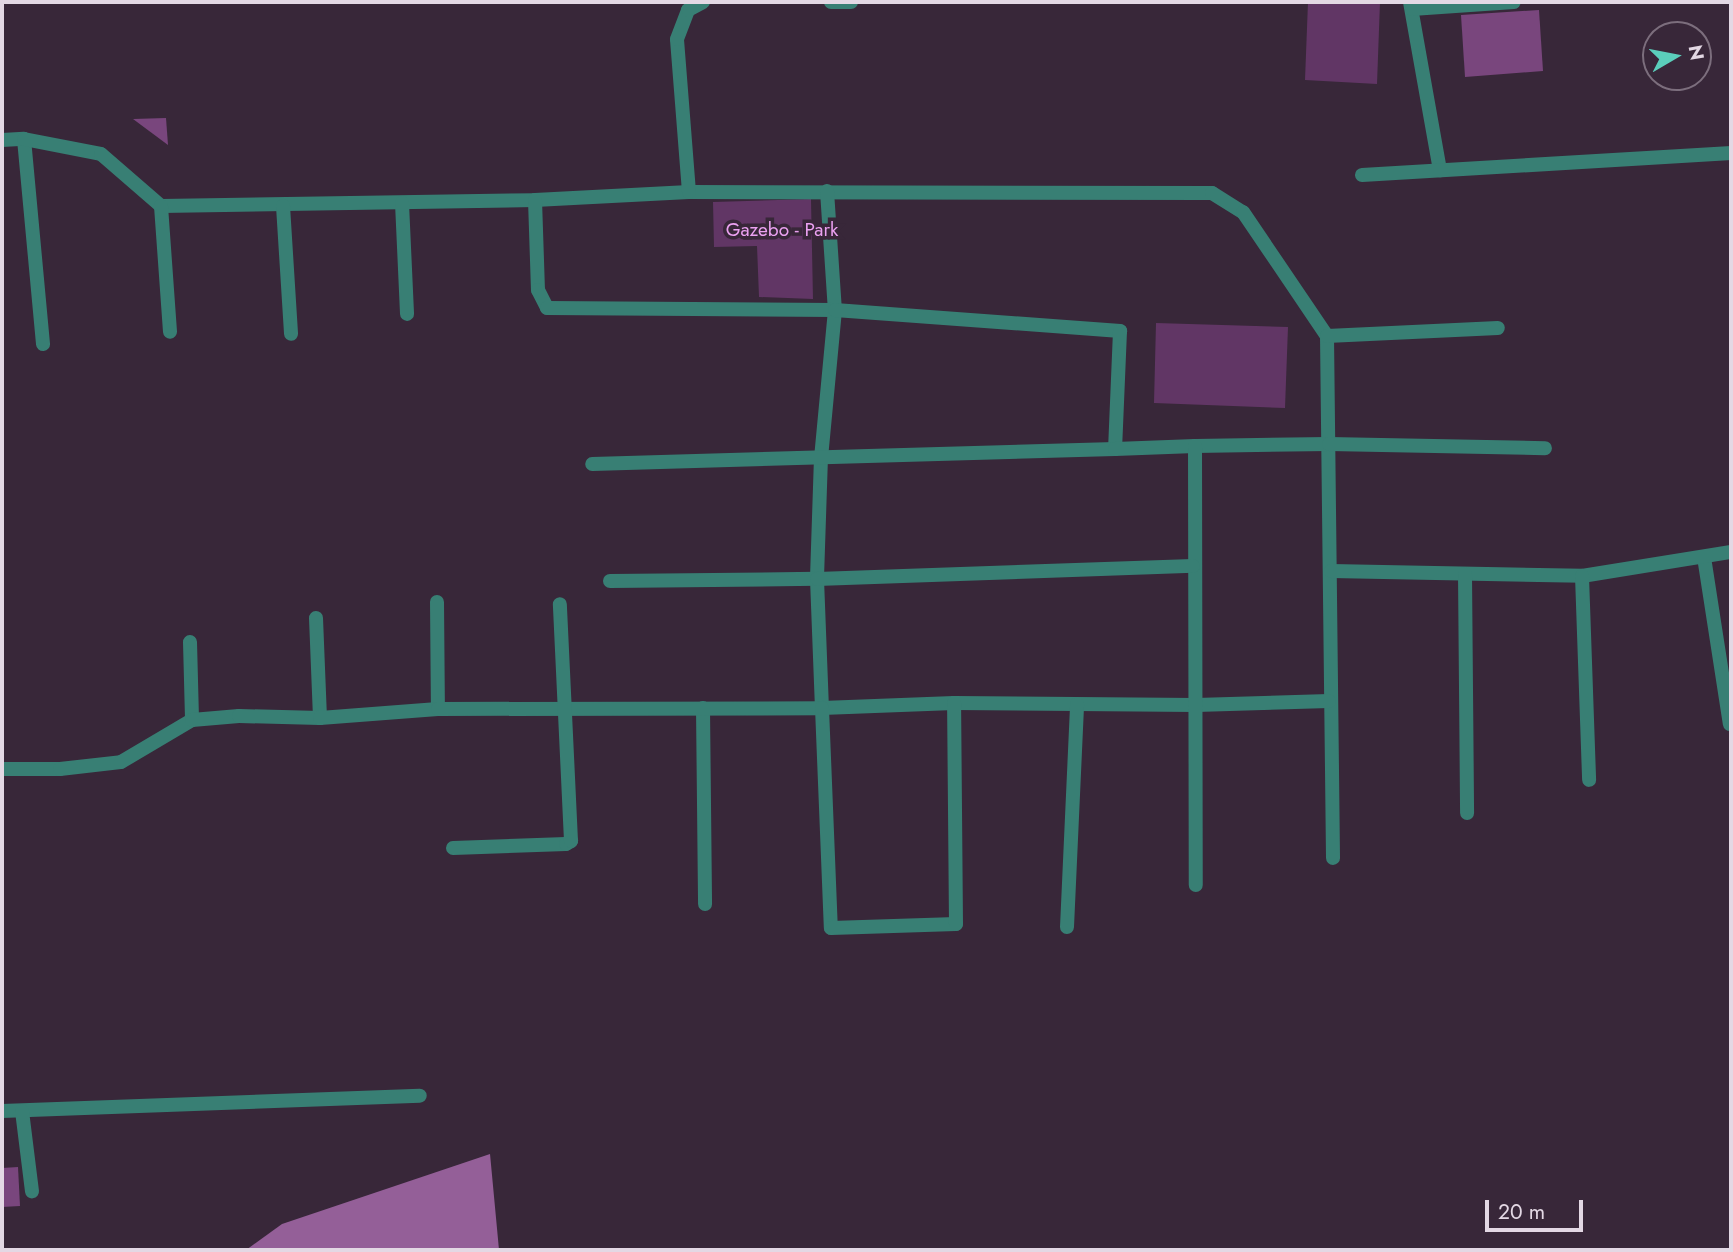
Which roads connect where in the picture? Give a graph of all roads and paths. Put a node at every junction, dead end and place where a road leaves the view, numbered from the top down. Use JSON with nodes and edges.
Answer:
{"nodes":[{"id":1,"x":703,"y":2,"type":"edge"},
{"id":2,"x":831,"y":2,"type":"edge"},
{"id":3,"x":850,"y":2,"type":"edge"},
{"id":4,"x":1514,"y":2,"type":"edge"},
{"id":5,"x":1411,"y":5,"type":"edge"},
{"id":6,"x":24,"y":139,"type":"junction"},
{"id":7,"x":2,"y":140,"type":"edge"},
{"id":8,"x":1731,"y":153,"type":"edge"},
{"id":9,"x":1440,"y":170,"type":"junction"},
{"id":10,"x":1362,"y":174,"type":"dead end"},
{"id":11,"x":827,"y":191,"type":"junction"},
{"id":12,"x":689,"y":192,"type":"junction"},
{"id":13,"x":535,"y":200,"type":"junction"},
{"id":14,"x":402,"y":203,"type":"junction"},
{"id":15,"x":161,"y":206,"type":"junction"},
{"id":16,"x":283,"y":206,"type":"junction"},
{"id":17,"x":835,"y":310,"type":"junction"},
{"id":18,"x":407,"y":314,"type":"dead end"},
{"id":19,"x":1498,"y":328,"type":"dead end"},
{"id":20,"x":170,"y":332,"type":"dead end"},
{"id":21,"x":291,"y":334,"type":"dead end"},
{"id":22,"x":1327,"y":336,"type":"junction"},
{"id":23,"x":43,"y":344,"type":"dead end"},
{"id":24,"x":1329,"y":444,"type":"junction"},
{"id":25,"x":1195,"y":446,"type":"junction"},
{"id":26,"x":1545,"y":448,"type":"dead end"},
{"id":27,"x":1115,"y":449,"type":"junction"},
{"id":28,"x":821,"y":457,"type":"junction"},
{"id":29,"x":592,"y":464,"type":"dead end"},
{"id":30,"x":1731,"y":552,"type":"edge"},
{"id":31,"x":1704,"y":557,"type":"junction"},
{"id":32,"x":1193,"y":566,"type":"junction"},
{"id":33,"x":1331,"y":571,"type":"junction"},
{"id":34,"x":1465,"y":574,"type":"junction"},
{"id":35,"x":1582,"y":576,"type":"junction"},
{"id":36,"x":817,"y":579,"type":"junction"},
{"id":37,"x":610,"y":581,"type":"dead end"},
{"id":38,"x":437,"y":602,"type":"dead end"},
{"id":39,"x":560,"y":604,"type":"dead end"},
{"id":40,"x":316,"y":618,"type":"dead end"},
{"id":41,"x":190,"y":642,"type":"dead end"},
{"id":42,"x":1329,"y":701,"type":"junction"},
{"id":43,"x":954,"y":704,"type":"junction"},
{"id":44,"x":1077,"y":704,"type":"junction"},
{"id":45,"x":1196,"y":705,"type":"junction"},
{"id":46,"x":703,"y":708,"type":"junction"},
{"id":47,"x":822,"y":708,"type":"junction"},
{"id":48,"x":438,"y":709,"type":"junction"},
{"id":49,"x":566,"y":711,"type":"junction"},
{"id":50,"x":320,"y":718,"type":"junction"},
{"id":51,"x":192,"y":720,"type":"junction"},
{"id":52,"x":1730,"y":724,"type":"edge"},
{"id":53,"x":2,"y":769,"type":"edge"},
{"id":54,"x":1589,"y":780,"type":"dead end"},
{"id":55,"x":1467,"y":813,"type":"dead end"},
{"id":56,"x":453,"y":848,"type":"dead end"},
{"id":57,"x":1333,"y":858,"type":"dead end"},
{"id":58,"x":1196,"y":885,"type":"dead end"},
{"id":59,"x":705,"y":904,"type":"dead end"},
{"id":60,"x":1067,"y":927,"type":"dead end"},
{"id":61,"x":420,"y":1096,"type":"dead end"},
{"id":62,"x":2,"y":1111,"type":"edge"},
{"id":63,"x":22,"y":1111,"type":"junction"},
{"id":64,"x":32,"y":1191,"type":"dead end"}],
"edges":[{"from":1,"to":12,"type":"street"},
{"from":2,"to":3,"type":"street"},
{"from":4,"to":5,"type":"street"},
{"from":5,"to":9,"type":"street"},
{"from":6,"to":7,"type":"street"},
{"from":6,"to":15,"type":"street"},
{"from":6,"to":23,"type":"street"},
{"from":8,"to":9,"type":"street"},
{"from":9,"to":10,"type":"street"},
{"from":11,"to":12,"type":"street"},
{"from":11,"to":17,"type":"street"},
{"from":11,"to":22,"type":"street"},
{"from":12,"to":13,"type":"street"},
{"from":13,"to":14,"type":"street"},
{"from":13,"to":17,"type":"street"},
{"from":14,"to":16,"type":"street"},
{"from":14,"to":18,"type":"street"},
{"from":15,"to":16,"type":"street"},
{"from":15,"to":20,"type":"street"},
{"from":16,"to":21,"type":"street"},
{"from":17,"to":27,"type":"street"},
{"from":17,"to":28,"type":"street"},
{"from":19,"to":22,"type":"street"},
{"from":22,"to":24,"type":"street"},
{"from":24,"to":25,"type":"street"},
{"from":24,"to":26,"type":"street"},
{"from":24,"to":33,"type":"street"},
{"from":25,"to":27,"type":"street"},
{"from":25,"to":32,"type":"street"},
{"from":27,"to":28,"type":"street"},
{"from":28,"to":29,"type":"street"},
{"from":28,"to":36,"type":"street"},
{"from":30,"to":31,"type":"street"},
{"from":31,"to":35,"type":"street"},
{"from":31,"to":52,"type":"street"},
{"from":32,"to":36,"type":"street"},
{"from":32,"to":45,"type":"street"},
{"from":33,"to":34,"type":"street"},
{"from":33,"to":42,"type":"street"},
{"from":34,"to":35,"type":"street"},
{"from":34,"to":55,"type":"street"},
{"from":35,"to":54,"type":"street"},
{"from":36,"to":37,"type":"street"},
{"from":36,"to":47,"type":"street"},
{"from":38,"to":48,"type":"street"},
{"from":39,"to":49,"type":"street"},
{"from":40,"to":50,"type":"street"},
{"from":41,"to":51,"type":"street"},
{"from":42,"to":45,"type":"street"},
{"from":42,"to":57,"type":"street"},
{"from":43,"to":44,"type":"street"},
{"from":43,"to":47,"type":"street"},
{"from":43,"to":47,"type":"street"},
{"from":44,"to":45,"type":"street"},
{"from":44,"to":60,"type":"street"},
{"from":45,"to":58,"type":"street"},
{"from":46,"to":47,"type":"street"},
{"from":46,"to":49,"type":"street"},
{"from":46,"to":59,"type":"street"},
{"from":48,"to":49,"type":"street"},
{"from":48,"to":50,"type":"street"},
{"from":49,"to":56,"type":"street"},
{"from":50,"to":51,"type":"street"},
{"from":51,"to":53,"type":"street"},
{"from":61,"to":63,"type":"street"},
{"from":62,"to":63,"type":"street"},
{"from":63,"to":64,"type":"street"}]}
